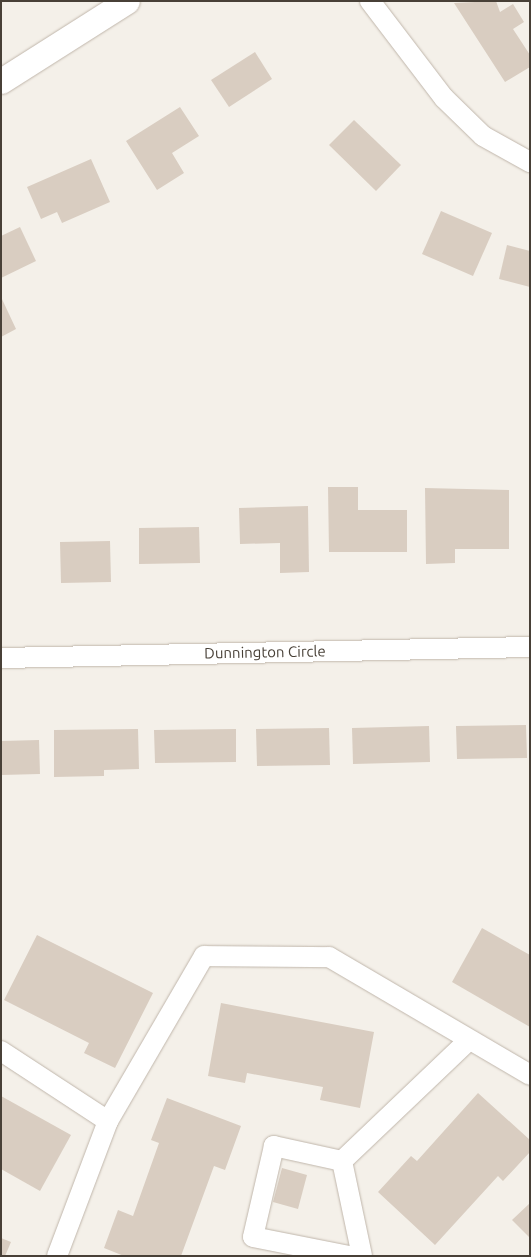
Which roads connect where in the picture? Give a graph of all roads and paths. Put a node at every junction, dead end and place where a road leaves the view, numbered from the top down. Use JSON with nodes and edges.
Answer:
{"nodes":[{"id":1,"x":127,"y":1,"type":"edge"},
{"id":2,"x":370,"y":1,"type":"edge"},
{"id":3,"x":1,"y":81,"type":"edge"},
{"id":4,"x":530,"y":162,"type":"edge"},
{"id":5,"x":530,"y":647,"type":"edge"},
{"id":6,"x":1,"y":658,"type":"edge"},
{"id":7,"x":469,"y":1040,"type":"junction"},
{"id":8,"x":1,"y":1051,"type":"edge"},
{"id":9,"x":530,"y":1075,"type":"edge"},
{"id":10,"x":108,"y":1121,"type":"junction"},
{"id":11,"x":342,"y":1161,"type":"junction"},
{"id":12,"x":57,"y":1256,"type":"edge"},
{"id":13,"x":349,"y":1256,"type":"edge"},
{"id":14,"x":362,"y":1256,"type":"edge"}],
"edges":[{"from":1,"to":3,"type":"street"},
{"from":2,"to":4,"type":"street"},
{"from":5,"to":6,"type":"street","name":"Dunnington Circle"},
{"from":7,"to":9,"type":"street"},
{"from":7,"to":10,"type":"street"},
{"from":7,"to":11,"type":"street"},
{"from":8,"to":10,"type":"street"},
{"from":10,"to":12,"type":"street"},
{"from":11,"to":13,"type":"street"},
{"from":11,"to":14,"type":"street"}]}
